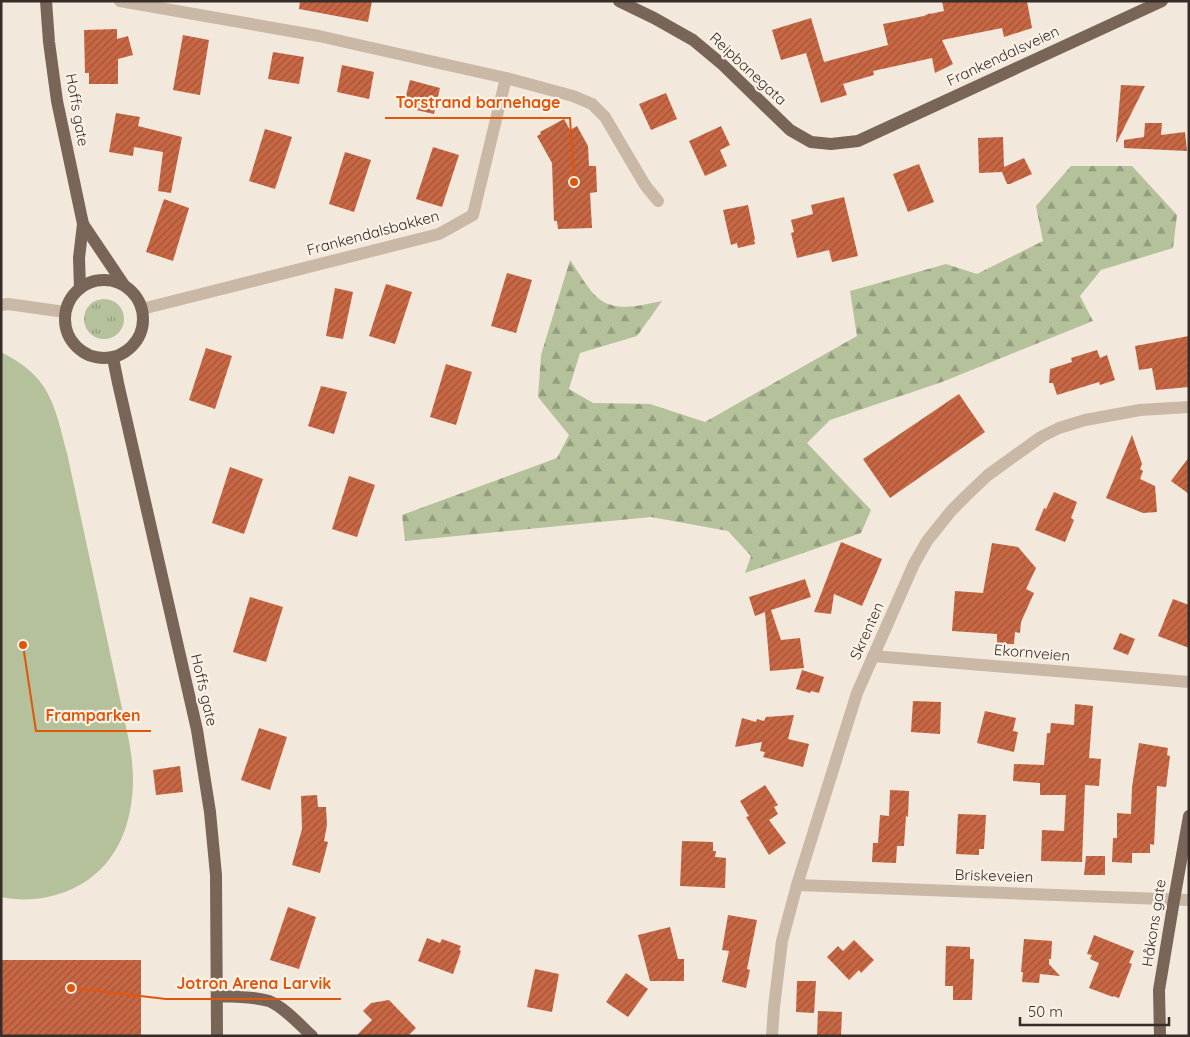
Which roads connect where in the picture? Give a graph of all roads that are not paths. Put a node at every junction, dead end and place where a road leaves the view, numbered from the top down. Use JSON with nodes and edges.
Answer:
{"nodes":[{"id":1,"x":46,"y":1,"type":"edge"},
{"id":2,"x":120,"y":1,"type":"edge"},
{"id":3,"x":619,"y":1,"type":"edge"},
{"id":4,"x":1162,"y":1,"type":"edge"},
{"id":5,"x":506,"y":78,"type":"junction"},
{"id":6,"x":858,"y":141,"type":"joint"},
{"id":7,"x":658,"y":201,"type":"dead end"},
{"id":8,"x":83,"y":224,"type":"junction"},
{"id":9,"x":124,"y":285,"type":"junction"},
{"id":10,"x":80,"y":288,"type":"junction"},
{"id":11,"x":1,"y":305,"type":"edge"},
{"id":12,"x":142,"y":310,"type":"junction"},
{"id":13,"x":65,"y":312,"type":"junction"},
{"id":14,"x":113,"y":358,"type":"junction"},
{"id":15,"x":1189,"y":407,"type":"edge"},
{"id":16,"x":873,"y":656,"type":"junction"},
{"id":17,"x":1189,"y":682,"type":"edge"},
{"id":18,"x":1189,"y":816,"type":"edge"},
{"id":19,"x":797,"y":885,"type":"junction"},
{"id":20,"x":1174,"y":900,"type":"junction"},
{"id":21,"x":1189,"y":900,"type":"edge"},
{"id":22,"x":217,"y":996,"type":"junction"},
{"id":23,"x":216,"y":1036,"type":"edge"},
{"id":24,"x":312,"y":1036,"type":"edge"},
{"id":25,"x":772,"y":1036,"type":"edge"},
{"id":26,"x":1160,"y":1036,"type":"edge"}],
"edges":[{"from":1,"to":8,"type":"main road","name":"Hoffs gate"},
{"from":2,"to":5,"type":"street"},
{"from":3,"to":6,"type":"main road","name":"Reipbanegata"},
{"from":4,"to":6,"type":"main road","name":"Frankendalsveien"},
{"from":5,"to":7,"type":"street"},
{"from":5,"to":12,"type":"street","name":"Frankendalsbakken"},
{"from":8,"to":9,"type":"main road","name":"Hoffs gate"},
{"from":8,"to":10,"type":"main road","name":"Hoffs gate"},
{"from":9,"to":10,"type":"main road"},
{"from":9,"to":12,"type":"main road"},
{"from":10,"to":13,"type":"main road"},
{"from":11,"to":13,"type":"street"},
{"from":12,"to":14,"type":"main road"},
{"from":13,"to":14,"type":"main road"},
{"from":14,"to":22,"type":"main road","name":"Hoffs gate"},
{"from":15,"to":16,"type":"street","name":"Skrenten"},
{"from":16,"to":17,"type":"street","name":"Ekornveien"},
{"from":16,"to":19,"type":"street","name":"Skrenten"},
{"from":18,"to":20,"type":"main road","name":"Håkons gate"},
{"from":19,"to":20,"type":"street","name":"Briskeveien"},
{"from":19,"to":25,"type":"street","name":"Skrenten"},
{"from":20,"to":21,"type":"street","name":"Briskeveien"},
{"from":20,"to":26,"type":"main road","name":"Håkons gate"},
{"from":22,"to":23,"type":"main road","name":"Hoffs gate"},
{"from":22,"to":24,"type":"main road"}]}
